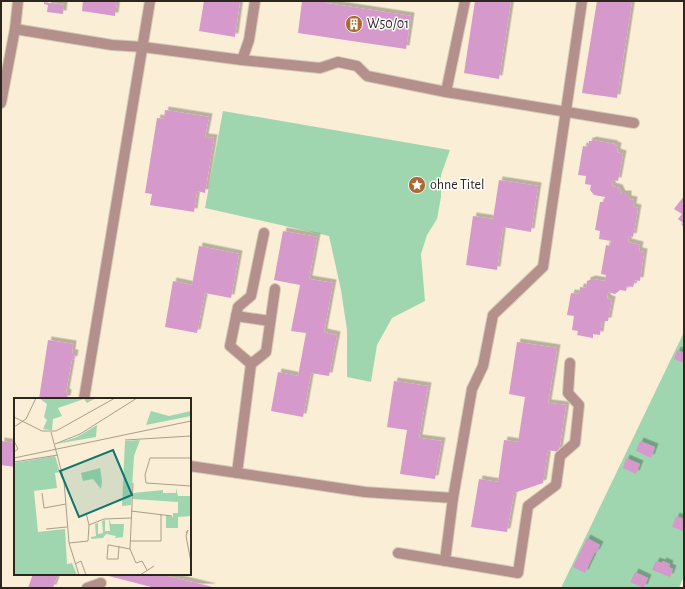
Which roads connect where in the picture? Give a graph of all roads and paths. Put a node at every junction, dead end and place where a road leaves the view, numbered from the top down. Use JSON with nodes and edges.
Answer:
{"nodes":[{"id":1,"x":18,"y":1,"type":"edge"},
{"id":2,"x":150,"y":1,"type":"edge"},
{"id":3,"x":255,"y":1,"type":"edge"},
{"id":4,"x":465,"y":1,"type":"edge"},
{"id":5,"x":582,"y":1,"type":"edge"},
{"id":6,"x":14,"y":29,"type":"junction"},
{"id":7,"x":142,"y":47,"type":"junction"},
{"id":8,"x":242,"y":60,"type":"junction"},
{"id":9,"x":446,"y":92,"type":"junction"},
{"id":10,"x":1,"y":103,"type":"edge"},
{"id":11,"x":565,"y":111,"type":"junction"},
{"id":12,"x":634,"y":123,"type":"dead end"},
{"id":13,"x":264,"y":233,"type":"dead end"},
{"id":14,"x":275,"y":289,"type":"dead end"},
{"id":15,"x":236,"y":316,"type":"junction"},
{"id":16,"x":270,"y":321,"type":"junction"},
{"id":17,"x":570,"y":362,"type":"dead end"},
{"id":18,"x":251,"y":364,"type":"junction"},
{"id":19,"x":84,"y":398,"type":"edge"},
{"id":20,"x":191,"y":466,"type":"edge"},
{"id":21,"x":236,"y":473,"type":"junction"},
{"id":22,"x":453,"y":498,"type":"junction"},
{"id":23,"x":398,"y":554,"type":"dead end"},
{"id":24,"x":445,"y":561,"type":"junction"},
{"id":25,"x":101,"y":583,"type":"dead end"},
{"id":26,"x":87,"y":588,"type":"edge"}],
"edges":[{"from":1,"to":6,"type":"street"},
{"from":2,"to":7,"type":"street"},
{"from":3,"to":8,"type":"street"},
{"from":4,"to":9,"type":"street"},
{"from":5,"to":11,"type":"street"},
{"from":6,"to":7,"type":"street"},
{"from":6,"to":10,"type":"street"},
{"from":7,"to":8,"type":"street"},
{"from":7,"to":19,"type":"street"},
{"from":8,"to":9,"type":"street"},
{"from":9,"to":11,"type":"street"},
{"from":11,"to":12,"type":"street"},
{"from":11,"to":22,"type":"street"},
{"from":13,"to":15,"type":"street"},
{"from":14,"to":16,"type":"street"},
{"from":15,"to":16,"type":"street"},
{"from":15,"to":18,"type":"street"},
{"from":16,"to":18,"type":"street"},
{"from":17,"to":24,"type":"street"},
{"from":18,"to":21,"type":"street"},
{"from":20,"to":21,"type":"street"},
{"from":21,"to":22,"type":"street"},
{"from":22,"to":24,"type":"street"},
{"from":23,"to":24,"type":"street"},
{"from":25,"to":26,"type":"street"}]}
